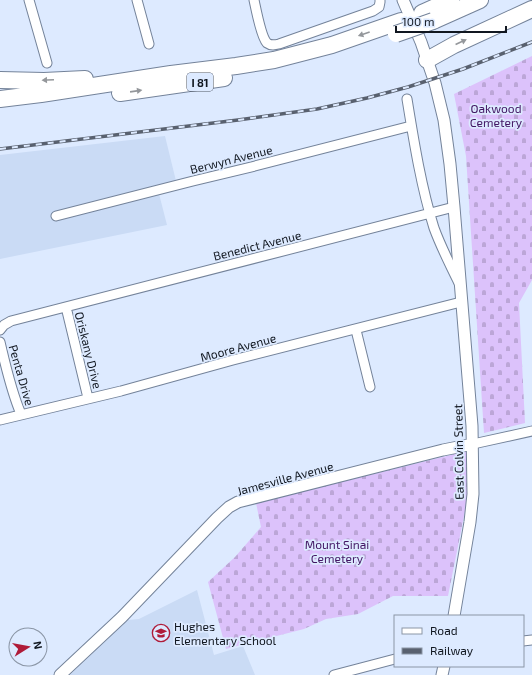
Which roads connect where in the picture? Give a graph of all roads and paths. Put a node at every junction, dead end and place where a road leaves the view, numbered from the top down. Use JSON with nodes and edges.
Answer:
{"nodes":[{"id":1,"x":29,"y":0,"type":"edge"},
{"id":2,"x":136,"y":0,"type":"edge"},
{"id":3,"x":254,"y":0,"type":"edge"},
{"id":4,"x":380,"y":0,"type":"edge"},
{"id":5,"x":402,"y":0,"type":"edge"},
{"id":6,"x":451,"y":0,"type":"edge"},
{"id":7,"x":480,"y":0,"type":"edge"},
{"id":8,"x":532,"y":9,"type":"edge"},
{"id":9,"x":427,"y":17,"type":"junction"},
{"id":10,"x":399,"y":28,"type":"junction"},
{"id":11,"x":148,"y":44,"type":"dead end"},
{"id":12,"x":427,"y":60,"type":"junction"},
{"id":13,"x":47,"y":62,"type":"dead end"},
{"id":14,"x":171,"y":74,"type":"junction"},
{"id":15,"x":0,"y":80,"type":"edge"},
{"id":16,"x":0,"y":99,"type":"edge"},
{"id":17,"x":407,"y":99,"type":"dead end"},
{"id":18,"x":0,"y":110,"type":"edge"},
{"id":19,"x":411,"y":126,"type":"junction"},
{"id":20,"x":454,"y":207,"type":"junction"},
{"id":21,"x":430,"y":213,"type":"junction"},
{"id":22,"x":56,"y":216,"type":"dead end"},
{"id":23,"x":460,"y":285,"type":"junction"},
{"id":24,"x":461,"y":302,"type":"junction"},
{"id":25,"x":66,"y":307,"type":"junction"},
{"id":26,"x":1,"y":329,"type":"edge"},
{"id":27,"x":356,"y":330,"type":"junction"},
{"id":28,"x":0,"y":342,"type":"edge"},
{"id":29,"x":4,"y":374,"type":"edge"},
{"id":30,"x":370,"y":387,"type":"dead end"},
{"id":31,"x":88,"y":398,"type":"junction"},
{"id":32,"x":20,"y":414,"type":"junction"},
{"id":33,"x":0,"y":420,"type":"edge"},
{"id":34,"x":532,"y":431,"type":"edge"},
{"id":35,"x":473,"y":444,"type":"junction"},
{"id":36,"x":454,"y":615,"type":"edge"},
{"id":37,"x":394,"y":658,"type":"edge"},
{"id":38,"x":60,"y":675,"type":"edge"},
{"id":39,"x":334,"y":675,"type":"edge"}],
"edges":[{"from":1,"to":13,"type":"street"},
{"from":2,"to":11,"type":"street"},
{"from":3,"to":4,"type":"street"},
{"from":5,"to":12,"type":"street","name":"East Colvin Street"},
{"from":6,"to":9,"type":"highway","number":"I 81"},
{"from":7,"to":9,"type":"highway","number":"I 81"},
{"from":12,"to":8,"type":"highway","one_way":true},
{"from":9,"to":10,"type":"highway","number":"I 81"},
{"from":10,"to":14,"type":"highway","number":"I 81","one_way":true},
{"from":18,"to":10,"type":"highway","number":"I 81","one_way":true},
{"from":12,"to":20,"type":"street","name":"East Colvin Street"},
{"from":14,"to":15,"type":"highway","one_way":true},
{"from":14,"to":16,"type":"highway","number":"I 81"},
{"from":17,"to":19,"type":"street","name":"East Colvin Street"},
{"from":19,"to":21,"type":"street","name":"East Colvin Street"},
{"from":19,"to":22,"type":"street","name":"Berwyn Avenue"},
{"from":20,"to":21,"type":"street","name":"Benedict Avenue"},
{"from":20,"to":23,"type":"street","name":"East Colvin Street"},
{"from":21,"to":23,"type":"street","name":"East Colvin Street"},
{"from":21,"to":25,"type":"street","name":"Benedict Avenue"},
{"from":23,"to":24,"type":"street","name":"East Colvin Street"},
{"from":24,"to":27,"type":"street","name":"Moore Avenue"},
{"from":24,"to":35,"type":"street","name":"East Colvin Street"},
{"from":25,"to":26,"type":"street","name":"Benedict Avenue"},
{"from":25,"to":31,"type":"street","name":"Oriskany Drive"},
{"from":27,"to":30,"type":"street"},
{"from":27,"to":31,"type":"street","name":"Moore Avenue"},
{"from":28,"to":29,"type":"street","name":"Penta Drive"},
{"from":29,"to":32,"type":"street","name":"Penta Drive"},
{"from":31,"to":32,"type":"street","name":"Moore Avenue"},
{"from":32,"to":33,"type":"street","name":"Moore Avenue"},
{"from":34,"to":35,"type":"street","name":"Jamesville Avenue"},
{"from":35,"to":36,"type":"street","name":"East Colvin Street"},
{"from":35,"to":38,"type":"street","name":"Jamesville Avenue"},
{"from":37,"to":39,"type":"street"}]}
